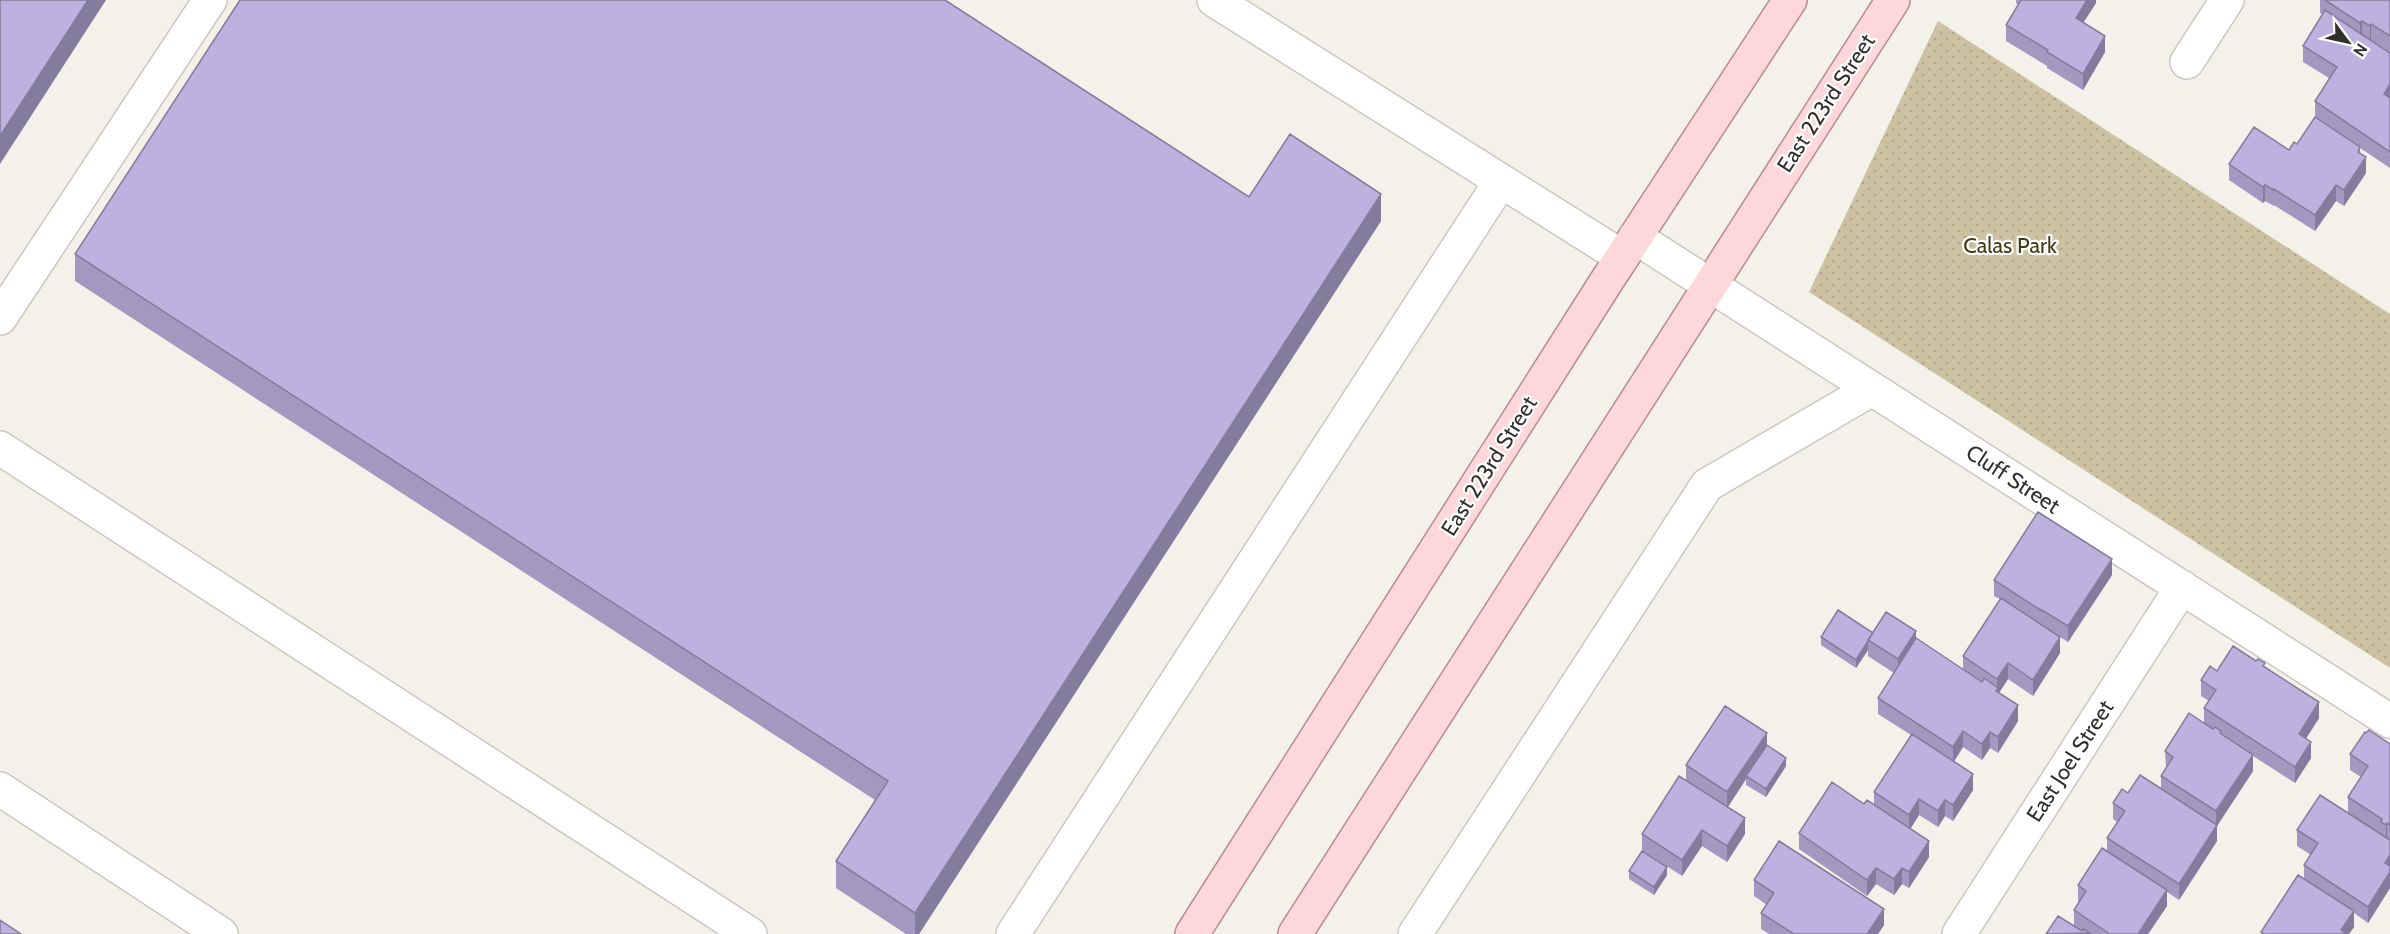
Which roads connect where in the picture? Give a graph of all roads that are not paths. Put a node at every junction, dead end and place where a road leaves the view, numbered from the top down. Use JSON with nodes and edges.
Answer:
{"nodes":[{"id":1,"x":210,"y":0,"type":"edge"},
{"id":2,"x":1214,"y":0,"type":"edge"},
{"id":3,"x":1790,"y":0,"type":"edge"},
{"id":4,"x":1893,"y":0,"type":"edge"},
{"id":5,"x":2227,"y":0,"type":"edge"},
{"id":6,"x":2187,"y":62,"type":"dead end"},
{"id":7,"x":1501,"y":181,"type":"junction"},
{"id":8,"x":1629,"y":247,"type":"junction"},
{"id":9,"x":1710,"y":284,"type":"junction"},
{"id":10,"x":0,"y":318,"type":"edge"},
{"id":11,"x":1872,"y":389,"type":"junction"},
{"id":12,"x":0,"y":448,"type":"edge"},
{"id":13,"x":2182,"y":587,"type":"junction"},
{"id":14,"x":2390,"y":721,"type":"edge"},
{"id":15,"x":0,"y":789,"type":"edge"},
{"id":16,"x":221,"y":934,"type":"edge"},
{"id":17,"x":750,"y":934,"type":"edge"},
{"id":18,"x":1013,"y":934,"type":"edge"},
{"id":19,"x":1192,"y":934,"type":"edge"},
{"id":20,"x":1295,"y":934,"type":"edge"},
{"id":21,"x":1415,"y":934,"type":"edge"},
{"id":22,"x":1959,"y":934,"type":"edge"}],
"edges":[{"from":1,"to":10,"type":"street"},
{"from":2,"to":7,"type":"street","name":"Cluff Street"},
{"from":3,"to":8,"type":"main road","name":"East 223rd Street"},
{"from":4,"to":9,"type":"main road","name":"East 223rd Street"},
{"from":5,"to":6,"type":"street"},
{"from":7,"to":8,"type":"street","name":"Cluff Street"},
{"from":7,"to":18,"type":"street"},
{"from":8,"to":9,"type":"street","name":"Cluff Street"},
{"from":8,"to":19,"type":"main road","name":"East 223rd Street"},
{"from":9,"to":11,"type":"street","name":"Cluff Street"},
{"from":9,"to":20,"type":"main road","name":"East 223rd Street"},
{"from":11,"to":13,"type":"street","name":"Cluff Street"},
{"from":11,"to":21,"type":"street"},
{"from":12,"to":17,"type":"street"},
{"from":13,"to":14,"type":"street","name":"Cluff Street"},
{"from":13,"to":22,"type":"street","name":"East Joel Street"},
{"from":15,"to":16,"type":"street"}]}
